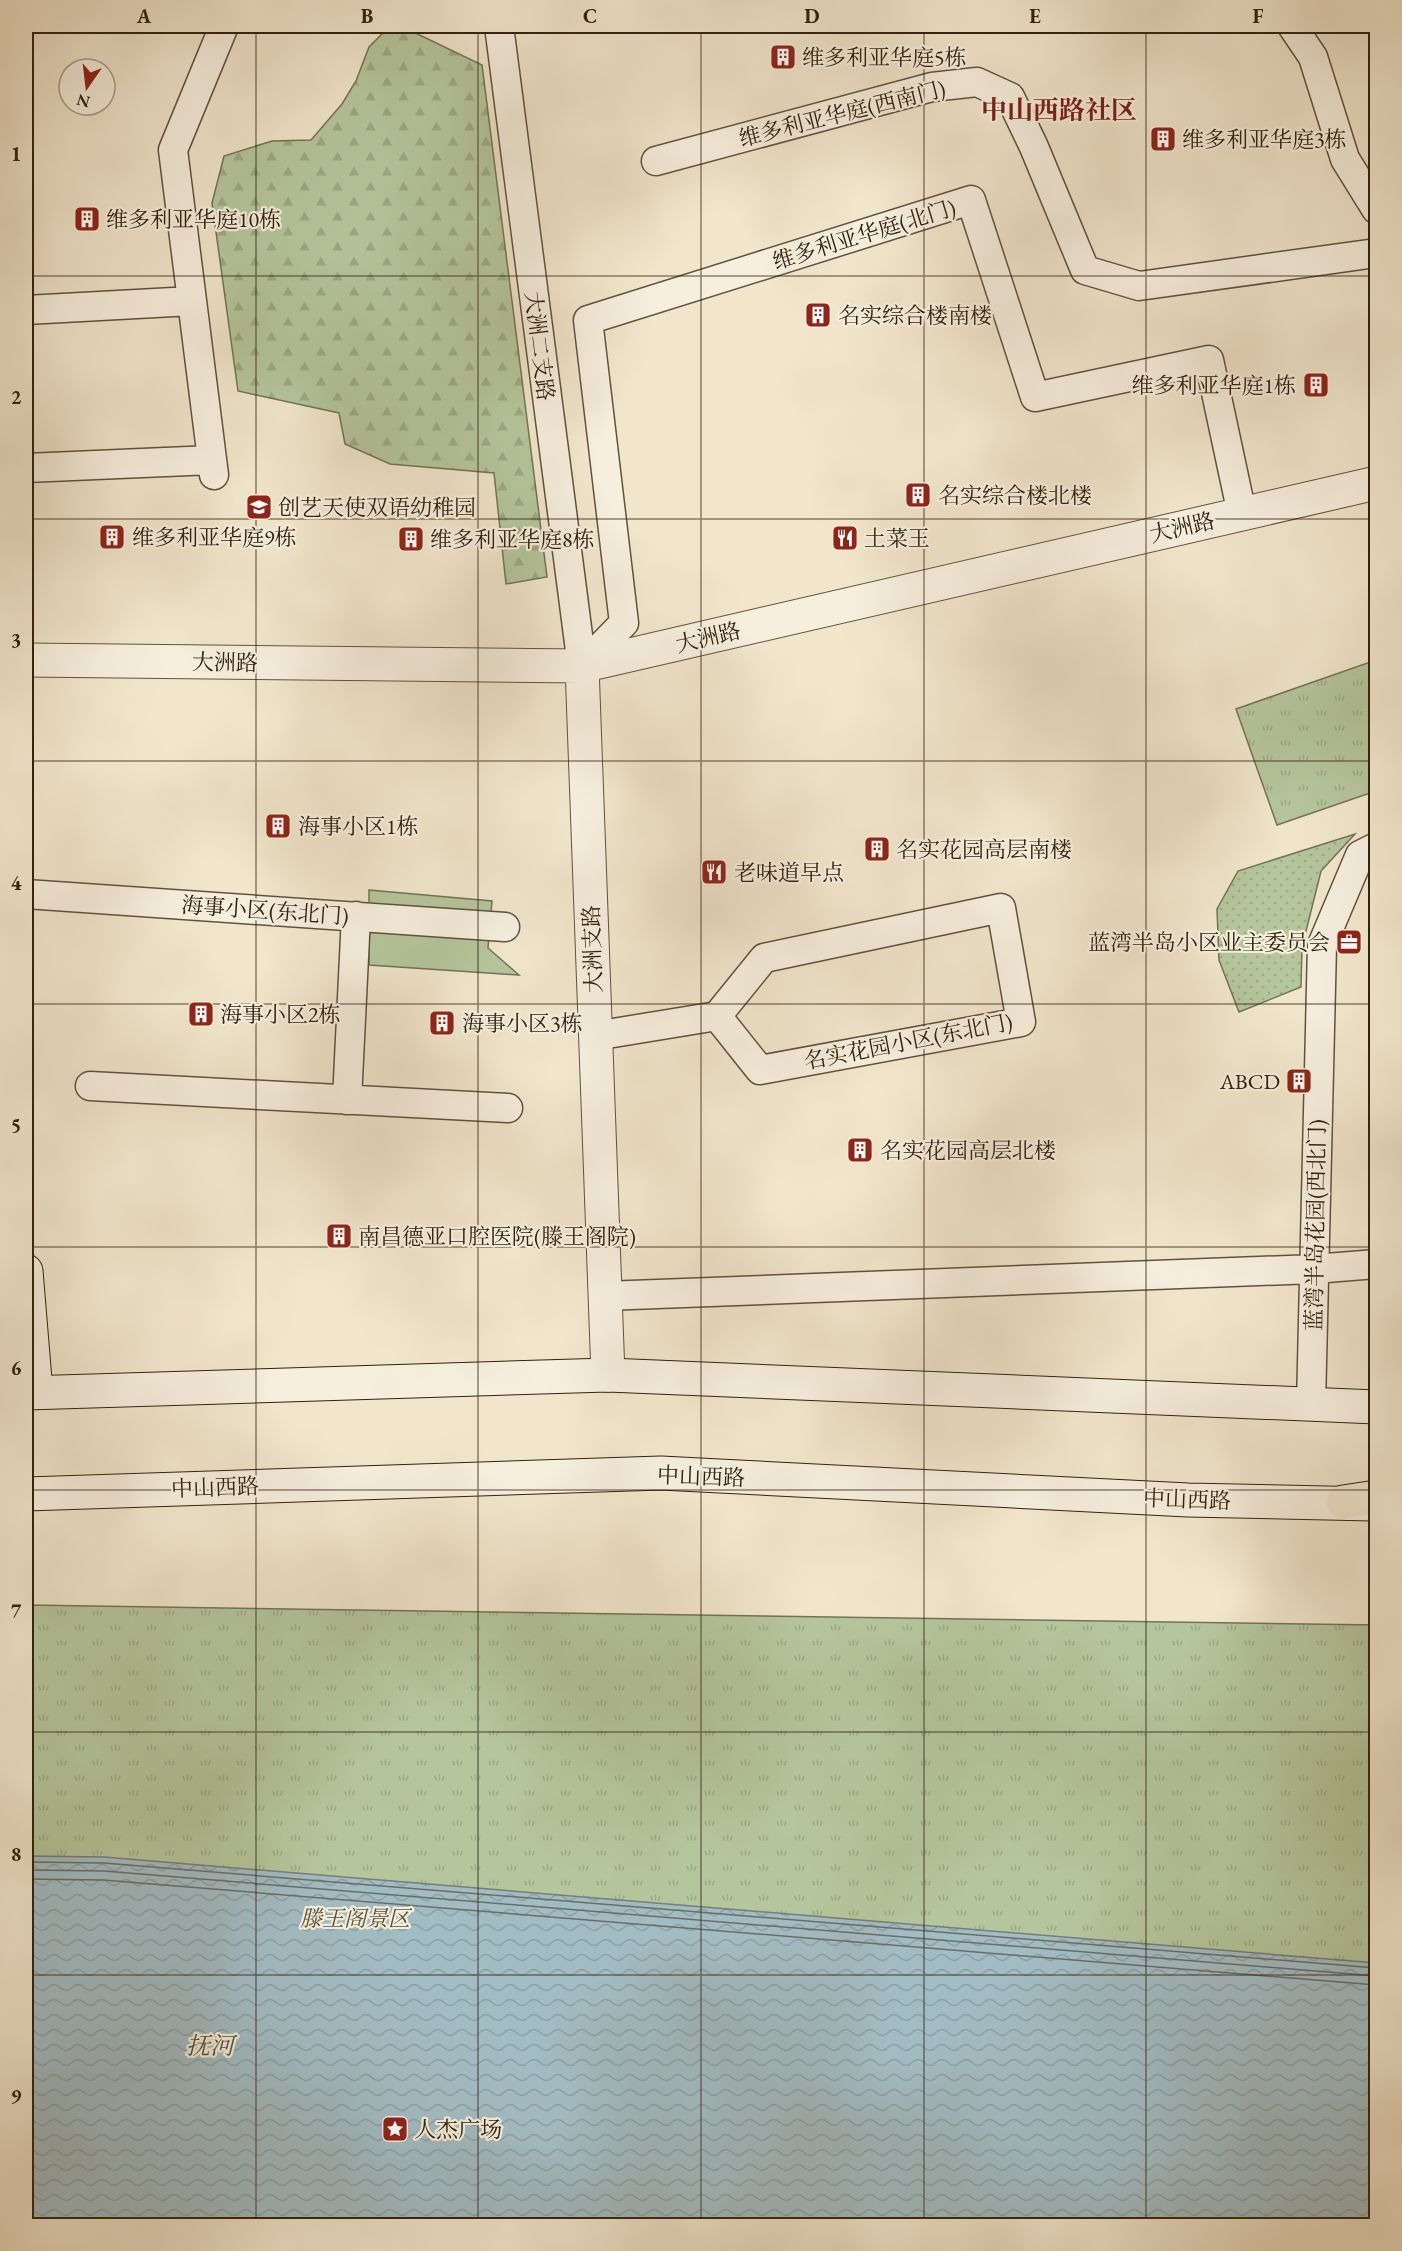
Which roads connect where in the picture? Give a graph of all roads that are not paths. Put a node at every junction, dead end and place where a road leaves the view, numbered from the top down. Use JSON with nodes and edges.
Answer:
{"nodes":[{"id":1,"x":224,"y":26,"type":"edge"},
{"id":2,"x":499,"y":26,"type":"edge"},
{"id":3,"x":1292,"y":26,"type":"edge"},
{"id":4,"x":656,"y":161,"type":"dead end"},
{"id":5,"x":1377,"y":209,"type":"edge"},
{"id":6,"x":1377,"y":254,"type":"edge"},
{"id":7,"x":192,"y":301,"type":"junction"},
{"id":8,"x":26,"y":310,"type":"edge"},
{"id":9,"x":26,"y":468,"type":"edge"},
{"id":10,"x":1377,"y":483,"type":"edge"},
{"id":11,"x":1242,"y":514,"type":"junction"},
{"id":12,"x":26,"y":660,"type":"edge"},
{"id":13,"x":582,"y":666,"type":"junction"},
{"id":14,"x":1377,"y":847,"type":"edge"},
{"id":15,"x":26,"y":894,"type":"edge"},
{"id":16,"x":356,"y":916,"type":"junction"},
{"id":17,"x":505,"y":927,"type":"dead end"},
{"id":18,"x":717,"y":1016,"type":"junction"},
{"id":19,"x":595,"y":1036,"type":"junction"},
{"id":20,"x":90,"y":1086,"type":"dead end"},
{"id":21,"x":347,"y":1100,"type":"junction"},
{"id":22,"x":507,"y":1108,"type":"dead end"},
{"id":23,"x":1377,"y":1264,"type":"edge"},
{"id":24,"x":1314,"y":1269,"type":"junction"},
{"id":25,"x":26,"y":1271,"type":"edge"},
{"id":26,"x":604,"y":1296,"type":"junction"},
{"id":27,"x":608,"y":1375,"type":"junction"},
{"id":28,"x":31,"y":1393,"type":"edge"},
{"id":29,"x":1311,"y":1404,"type":"junction"},
{"id":30,"x":1377,"y":1407,"type":"edge"},
{"id":31,"x":26,"y":1494,"type":"edge"},
{"id":32,"x":1377,"y":1497,"type":"edge"},
{"id":33,"x":1342,"y":1502,"type":"junction"},
{"id":34,"x":1377,"y":1505,"type":"edge"}],
"edges":[{"from":1,"to":7,"type":"lane"},
{"from":2,"to":13,"type":"lane","name":"大洲二支路"},
{"from":3,"to":5,"type":"lane"},
{"from":4,"to":6,"type":"lane","name":"维多利亚华庭(西南门)"},
{"from":7,"to":8,"type":"lane"},
{"from":7,"to":9,"type":"lane"},
{"from":10,"to":11,"type":"main road","name":"大洲路"},
{"from":11,"to":13,"type":"main road","name":"大洲路"},
{"from":11,"to":13,"type":"lane","name":"维多利亚华庭(北门)"},
{"from":12,"to":13,"type":"main road","name":"大洲路"},
{"from":13,"to":19,"type":"main road","name":"大洲支路"},
{"from":14,"to":24,"type":"lane","name":"蓝湾半岛花园(西北门)"},
{"from":15,"to":16,"type":"lane","name":"海事小区(东北门)"},
{"from":16,"to":17,"type":"lane","name":"海事小区(东北门)"},
{"from":16,"to":21,"type":"lane"},
{"from":18,"to":18,"type":"lane","name":"名实花园小区(东北门)"},
{"from":18,"to":19,"type":"lane"},
{"from":19,"to":26,"type":"main road","name":"大洲支路"},
{"from":20,"to":21,"type":"lane"},
{"from":21,"to":22,"type":"lane"},
{"from":23,"to":24,"type":"lane"},
{"from":24,"to":26,"type":"lane"},
{"from":24,"to":29,"type":"lane","name":"蓝湾半岛花园(西北门)"},
{"from":25,"to":28,"type":"main road"},
{"from":26,"to":27,"type":"main road","name":"大洲支路"},
{"from":27,"to":28,"type":"main road"},
{"from":27,"to":29,"type":"main road"},
{"from":29,"to":30,"type":"main road"},
{"from":31,"to":33,"type":"main road","name":"中山西路"},
{"from":32,"to":33,"type":"main road"},
{"from":33,"to":34,"type":"main road","name":"中山西路"}]}
